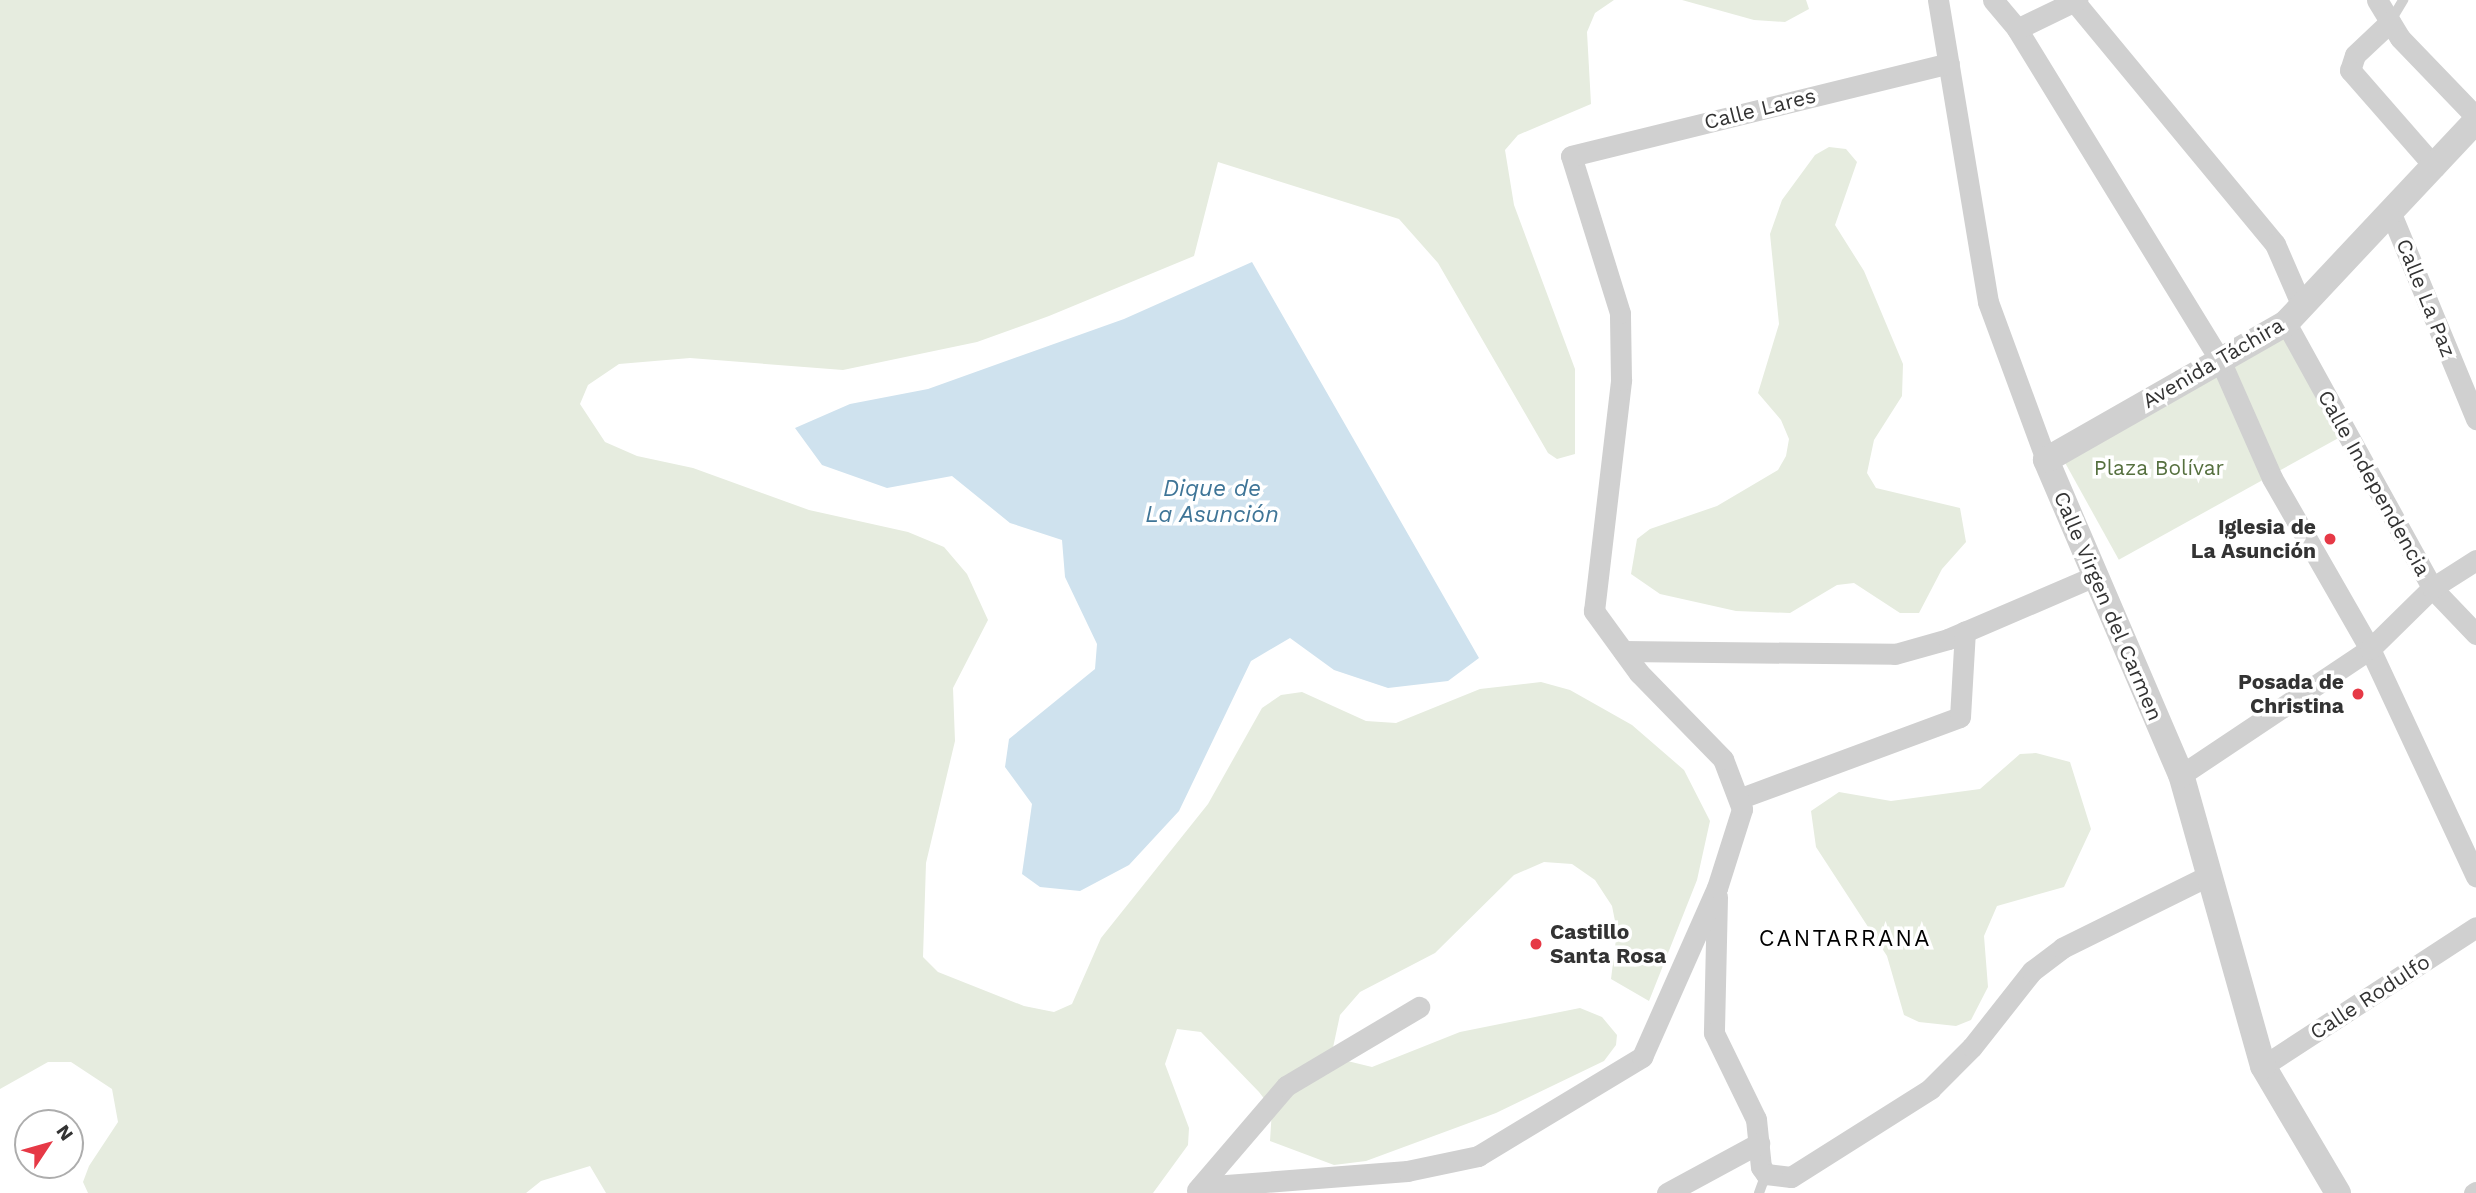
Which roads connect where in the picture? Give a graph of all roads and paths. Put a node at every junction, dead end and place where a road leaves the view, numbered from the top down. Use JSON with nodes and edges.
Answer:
{"nodes":[{"id":1,"x":1938,"y":0,"type":"edge"},
{"id":2,"x":1993,"y":0,"type":"edge"},
{"id":3,"x":2377,"y":0,"type":"edge"},
{"id":4,"x":2403,"y":0,"type":"edge"},
{"id":5,"x":2076,"y":1,"type":"edge"},
{"id":6,"x":2390,"y":23,"type":"junction"},
{"id":7,"x":2017,"y":29,"type":"junction"},
{"id":8,"x":1949,"y":63,"type":"junction"},
{"id":9,"x":2476,"y":119,"type":"edge"},
{"id":10,"x":2435,"y":167,"type":"junction"},
{"id":11,"x":2392,"y":216,"type":"junction"},
{"id":12,"x":2294,"y":315,"type":"junction"},
{"id":13,"x":2220,"y":360,"type":"junction"},
{"id":14,"x":2476,"y":419,"type":"edge"},
{"id":15,"x":2046,"y":460,"type":"junction"},
{"id":16,"x":2476,"y":560,"type":"edge"},
{"id":17,"x":2095,"y":576,"type":"junction"},
{"id":18,"x":2432,"y":588,"type":"junction"},
{"id":19,"x":1965,"y":631,"type":"junction"},
{"id":20,"x":2476,"y":634,"type":"edge"},
{"id":21,"x":2370,"y":649,"type":"junction"},
{"id":22,"x":1623,"y":651,"type":"junction"},
{"id":23,"x":2180,"y":775,"type":"junction"},
{"id":24,"x":1741,"y":798,"type":"junction"},
{"id":25,"x":2208,"y":876,"type":"junction"},
{"id":26,"x":2476,"y":876,"type":"edge"},
{"id":27,"x":1717,"y":888,"type":"junction"},
{"id":28,"x":2476,"y":929,"type":"edge"},
{"id":29,"x":1419,"y":1007,"type":"dead end"},
{"id":30,"x":2263,"y":1066,"type":"junction"},
{"id":31,"x":1759,"y":1143,"type":"junction"},
{"id":32,"x":1762,"y":1184,"type":"edge"},
{"id":33,"x":1198,"y":1190,"type":"edge"},
{"id":34,"x":1667,"y":1193,"type":"edge"},
{"id":35,"x":2338,"y":1193,"type":"edge"}],
"edges":[{"from":1,"to":8,"type":"street","name":"Calle Virgen del Carmen"},
{"from":2,"to":7,"type":"street"},
{"from":3,"to":6,"type":"street"},
{"from":4,"to":6,"type":"lane"},
{"from":5,"to":7,"type":"street"},
{"from":5,"to":12,"type":"street","name":"Calle Independencia"},
{"from":6,"to":9,"type":"street"},
{"from":6,"to":10,"type":"street"},
{"from":7,"to":13,"type":"street"},
{"from":8,"to":15,"type":"street","name":"Calle Virgen del Carmen"},
{"from":8,"to":22,"type":"street","name":"Calle Lares"},
{"from":9,"to":10,"type":"street","name":"Avenida Táchira"},
{"from":10,"to":11,"type":"street","name":"Avenida Táchira"},
{"from":11,"to":12,"type":"street","name":"Avenida Táchira"},
{"from":11,"to":14,"type":"street","name":"Calle La Paz"},
{"from":12,"to":13,"type":"street","name":"Avenida Táchira"},
{"from":12,"to":18,"type":"street","name":"Calle Independencia"},
{"from":13,"to":15,"type":"street","name":"Avenida Táchira"},
{"from":13,"to":21,"type":"street"},
{"from":15,"to":17,"type":"street","name":"Calle Virgen del Carmen"},
{"from":16,"to":18,"type":"street"},
{"from":17,"to":19,"type":"street"},
{"from":17,"to":23,"type":"street","name":"Calle Virgen del Carmen"},
{"from":18,"to":20,"type":"street","name":"Calle Independencia"},
{"from":18,"to":21,"type":"street"},
{"from":19,"to":22,"type":"street"},
{"from":19,"to":24,"type":"street"},
{"from":21,"to":23,"type":"street"},
{"from":21,"to":26,"type":"street"},
{"from":22,"to":24,"type":"street"},
{"from":23,"to":25,"type":"street","name":"Calle Virgen del Carmen"},
{"from":24,"to":27,"type":"street"},
{"from":25,"to":30,"type":"street","name":"Calle Virgen del Carmen"},
{"from":25,"to":32,"type":"street"},
{"from":27,"to":31,"type":"street"},
{"from":27,"to":33,"type":"street"},
{"from":28,"to":30,"type":"street","name":"Calle Rodulfo"},
{"from":29,"to":33,"type":"street"},
{"from":30,"to":35,"type":"street","name":"Calle Virgen del Carmen"},
{"from":31,"to":32,"type":"street"},
{"from":31,"to":34,"type":"street"}]}
